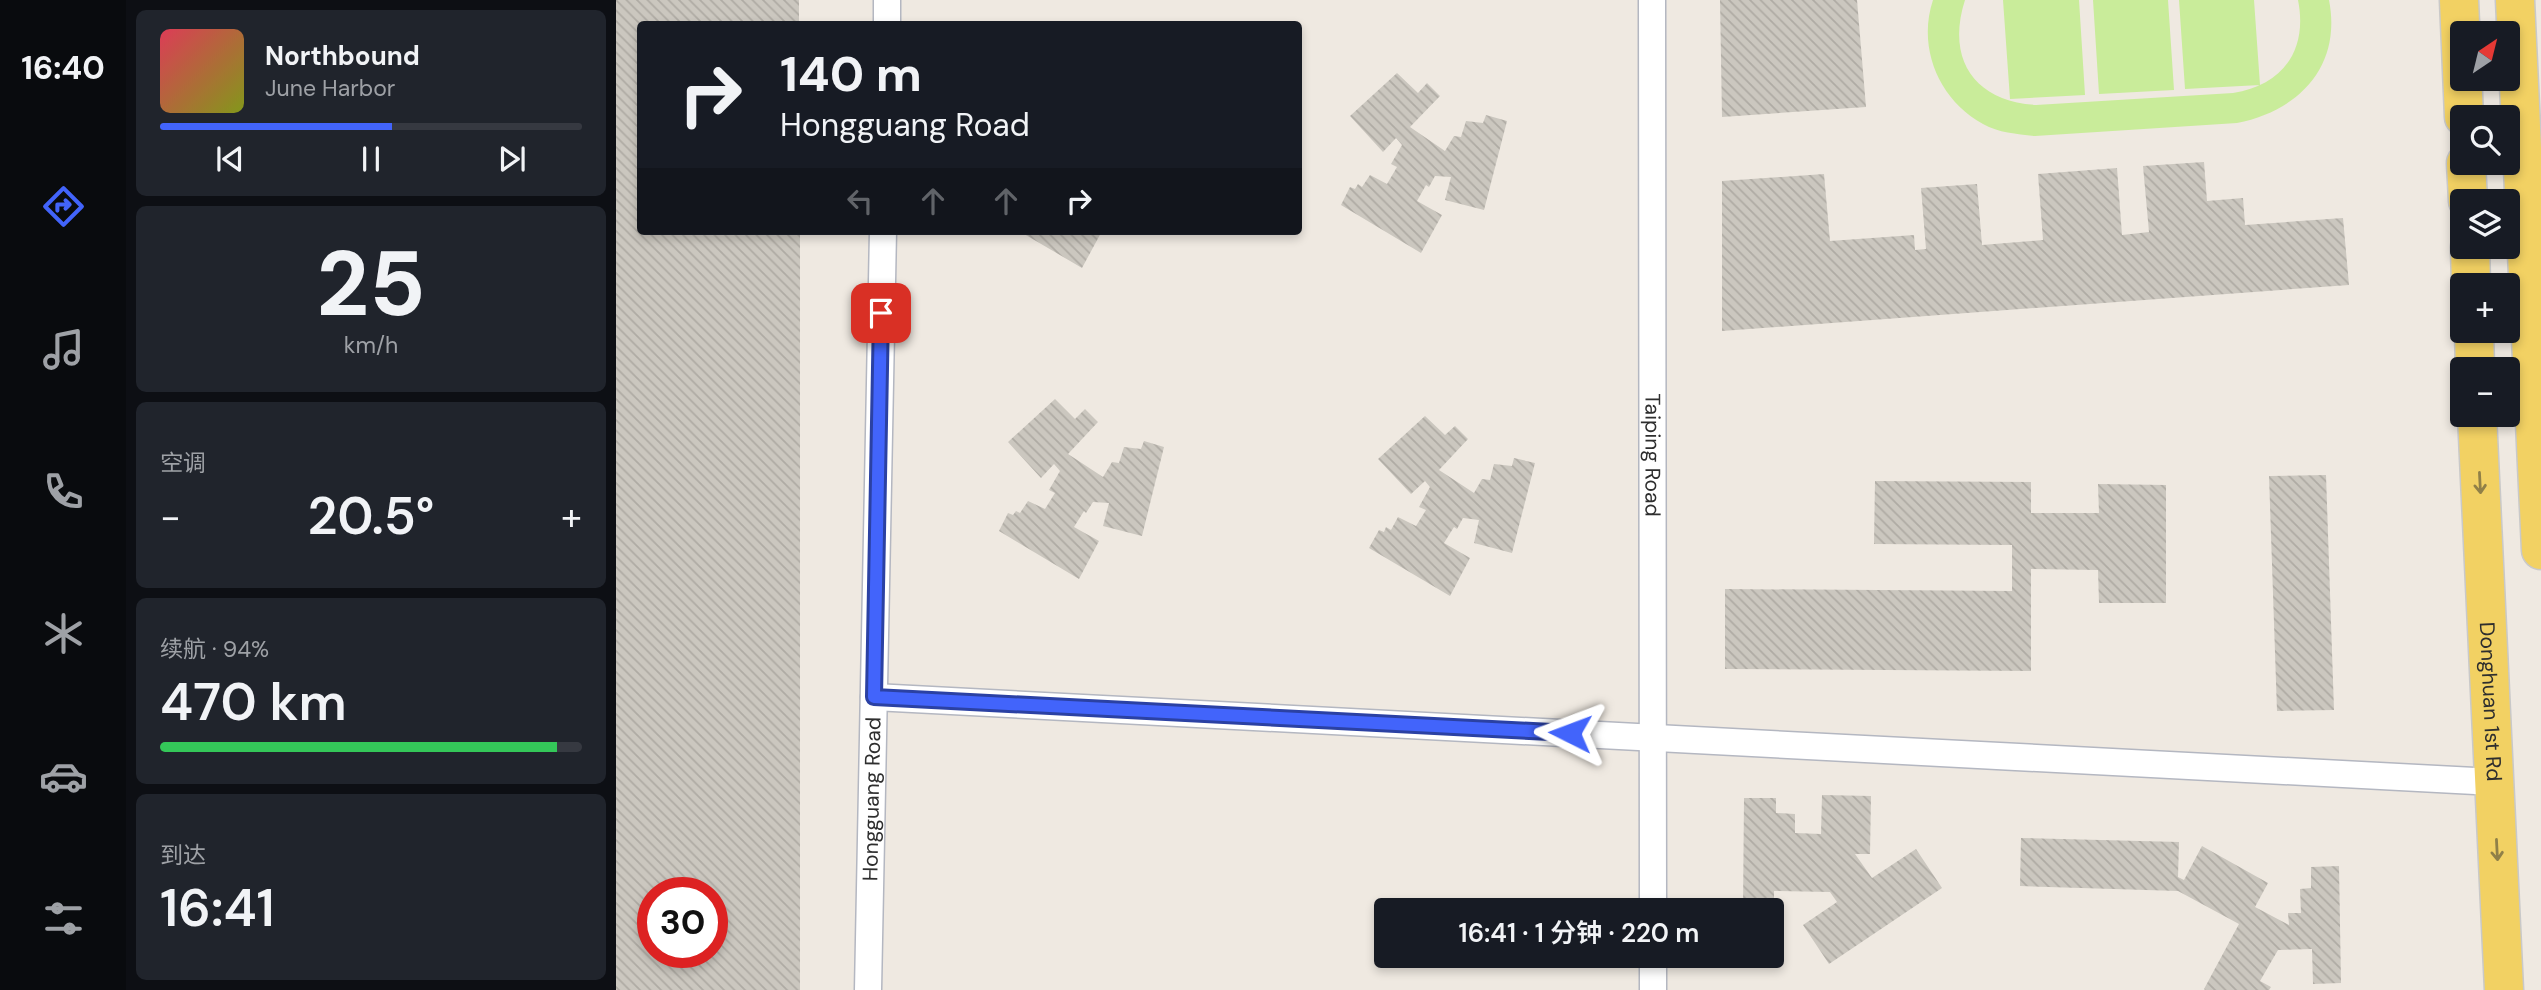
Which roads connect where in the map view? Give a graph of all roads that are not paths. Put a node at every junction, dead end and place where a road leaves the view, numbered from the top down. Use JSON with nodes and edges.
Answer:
{"nodes":[{"id":1,"x":887,"y":0,"type":"edge"},
{"id":2,"x":1652,"y":0,"type":"edge"},
{"id":3,"x":2459,"y":0,"type":"edge"},
{"id":4,"x":2515,"y":0,"type":"edge"},
{"id":5,"x":887,"y":21,"type":"edge"},
{"id":6,"x":2463,"y":105,"type":"edge"},
{"id":7,"x":883,"y":235,"type":"edge"},
{"id":8,"x":2478,"y":427,"type":"edge"},
{"id":9,"x":2541,"y":550,"type":"edge"},
{"id":10,"x":874,"y":697,"type":"junction"},
{"id":11,"x":1653,"y":737,"type":"junction"},
{"id":12,"x":2494,"y":782,"type":"junction"},
{"id":13,"x":1653,"y":898,"type":"edge"},
{"id":14,"x":1653,"y":968,"type":"edge"},
{"id":15,"x":868,"y":990,"type":"edge"},
{"id":16,"x":1653,"y":990,"type":"edge"},
{"id":17,"x":2504,"y":990,"type":"edge"}],
"edges":[{"from":1,"to":5,"type":"street"},
{"from":2,"to":11,"type":"street","name":"Taiping Road"},
{"from":3,"to":6,"type":"main road"},
{"from":4,"to":9,"type":"main road"},
{"from":7,"to":10,"type":"street","name":"Hongguang Road"},
{"from":8,"to":12,"type":"main road","name":"Donghuan 1st Rd","one_way":true},
{"from":10,"to":11,"type":"street"},
{"from":10,"to":15,"type":"street","name":"Hongguang Road"},
{"from":11,"to":12,"type":"street"},
{"from":11,"to":13,"type":"street","name":"Taiping Road"},
{"from":12,"to":17,"type":"main road","name":"Donghuan 1st Rd","one_way":true},
{"from":14,"to":16,"type":"street"}]}
